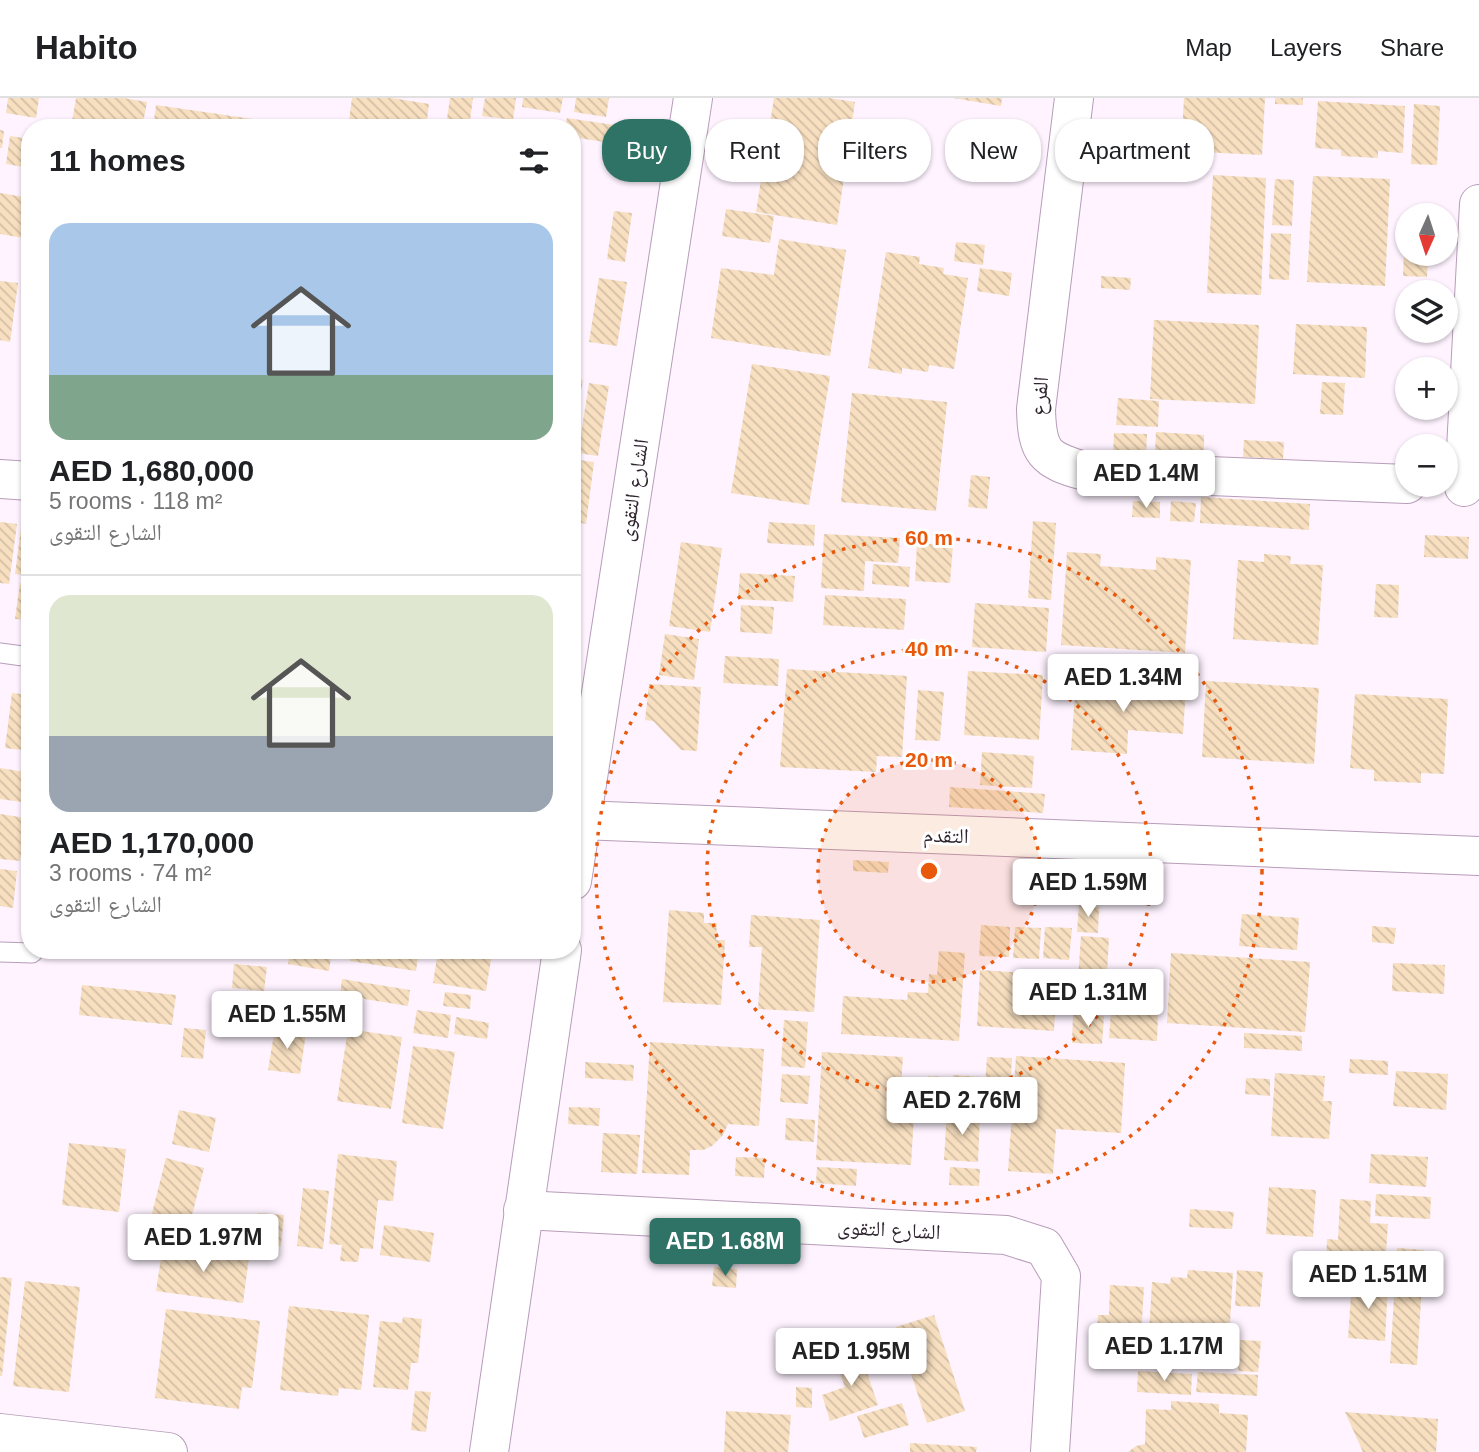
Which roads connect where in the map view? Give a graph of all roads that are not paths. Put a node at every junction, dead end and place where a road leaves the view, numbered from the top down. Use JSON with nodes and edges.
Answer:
{"nodes":[{"id":1,"x":693,"y":98,"type":"edge"},
{"id":2,"x":1074,"y":98,"type":"edge"},
{"id":3,"x":1479,"y":204,"type":"edge"},
{"id":4,"x":0,"y":479,"type":"edge"},
{"id":5,"x":21,"y":480,"type":"edge"},
{"id":6,"x":1395,"y":484,"type":"edge"},
{"id":7,"x":1472,"y":487,"type":"edge"},
{"id":8,"x":0,"y":653,"type":"edge"},
{"id":9,"x":21,"y":656,"type":"edge"},
{"id":10,"x":581,"y":820,"type":"joint"},
{"id":11,"x":1479,"y":856,"type":"edge"},
{"id":12,"x":0,"y":952,"type":"edge"},
{"id":13,"x":21,"y":953,"type":"edge"},
{"id":14,"x":561,"y":959,"type":"edge"},
{"id":15,"x":523,"y":1210,"type":"junction"},
{"id":16,"x":0,"y":1433,"type":"edge"},
{"id":17,"x":168,"y":1452,"type":"edge"},
{"id":18,"x":489,"y":1452,"type":"edge"},
{"id":19,"x":1050,"y":1452,"type":"edge"}],
"edges":[{"from":1,"to":10,"type":"street","name":"الشارع التقوى"},
{"from":2,"to":6,"type":"street","name":"الفرع"},
{"from":3,"to":7,"type":"street"},
{"from":4,"to":5,"type":"street"},
{"from":8,"to":9,"type":"lane"},
{"from":10,"to":11,"type":"street","name":"التقدم"},
{"from":12,"to":13,"type":"lane"},
{"from":14,"to":15,"type":"street"},
{"from":15,"to":18,"type":"street"},
{"from":15,"to":19,"type":"street","name":"الشارع التقوى"},
{"from":16,"to":17,"type":"street"}]}
